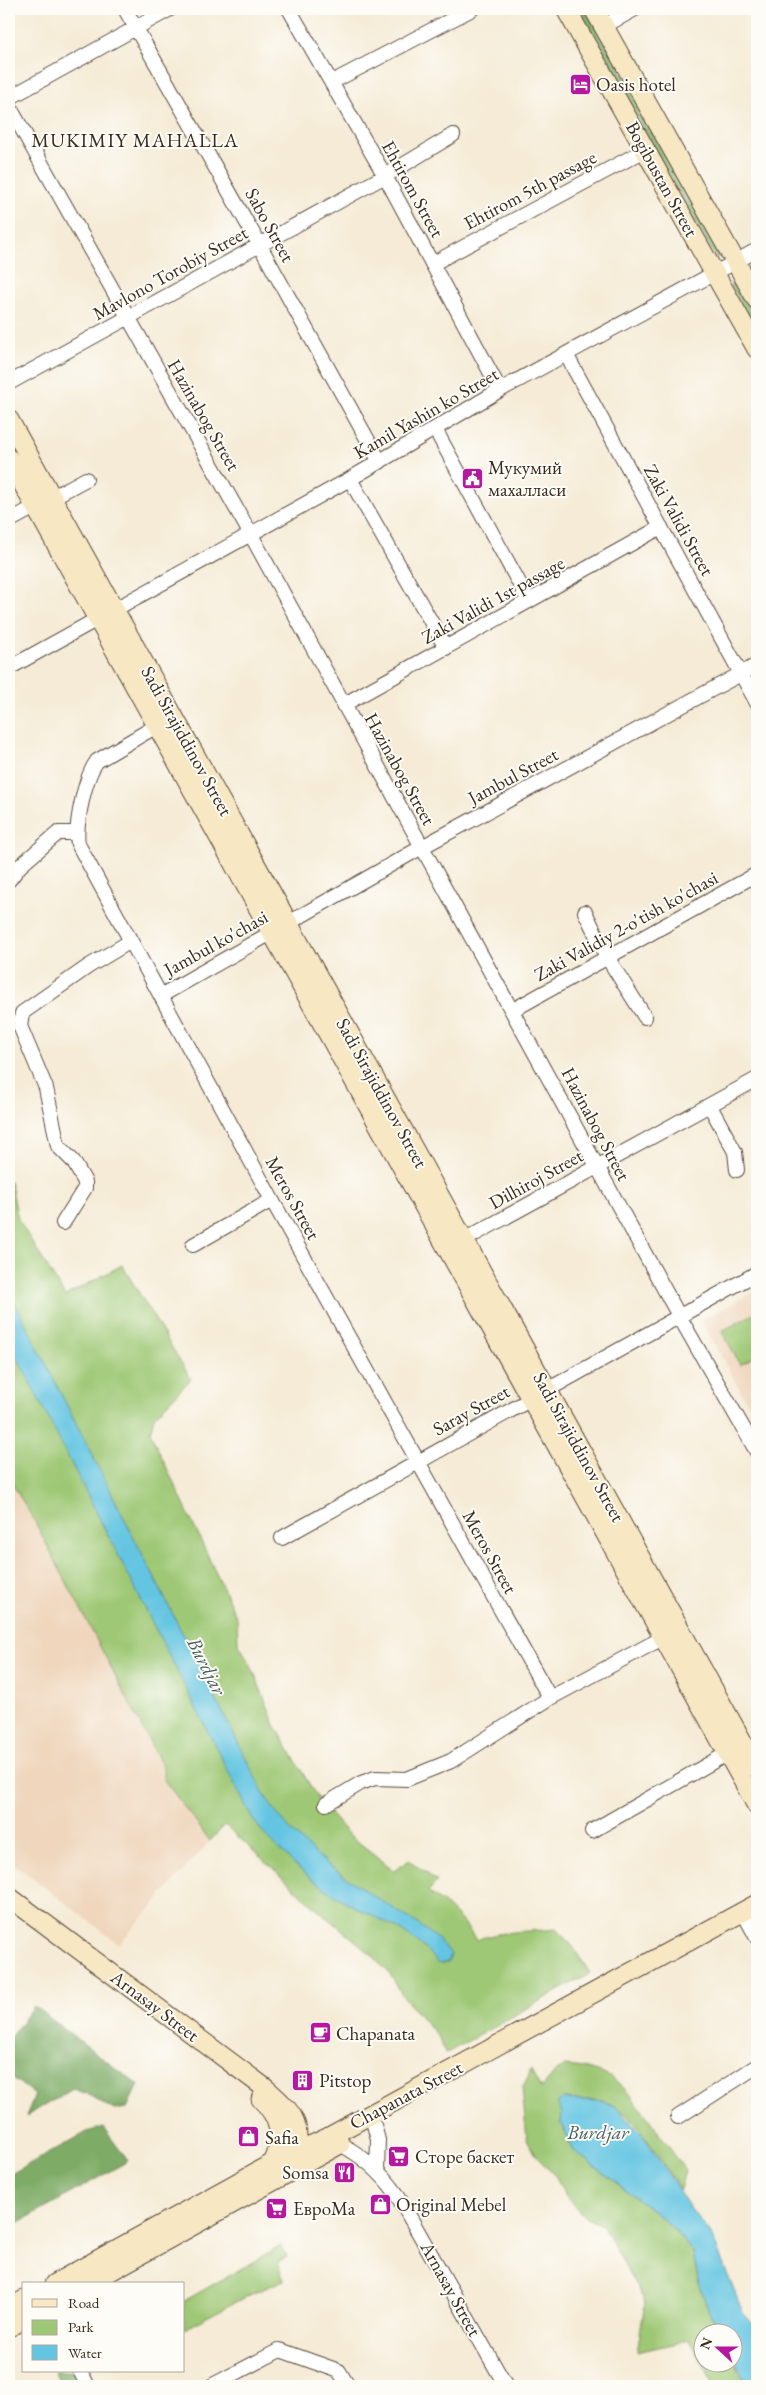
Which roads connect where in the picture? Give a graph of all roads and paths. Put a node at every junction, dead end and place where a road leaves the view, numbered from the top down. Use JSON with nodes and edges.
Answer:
{"nodes":[{"id":1,"x":125,"y":9,"type":"edge"},
{"id":2,"x":170,"y":9,"type":"edge"},
{"id":3,"x":290,"y":9,"type":"edge"},
{"id":4,"x":472,"y":9,"type":"edge"},
{"id":5,"x":566,"y":9,"type":"edge"},
{"id":6,"x":594,"y":9,"type":"edge"},
{"id":7,"x":635,"y":9,"type":"edge"},
{"id":8,"x":604,"y":26,"type":"junction"},
{"id":9,"x":135,"y":27,"type":"junction"},
{"id":10,"x":332,"y":82,"type":"junction"},
{"id":11,"x":9,"y":98,"type":"edge"},
{"id":12,"x":9,"y":106,"type":"edge"},
{"id":13,"x":453,"y":136,"type":"dead end"},
{"id":14,"x":646,"y":150,"type":"junction"},
{"id":15,"x":385,"y":176,"type":"junction"},
{"id":16,"x":260,"y":244,"type":"junction"},
{"id":17,"x":757,"y":250,"type":"edge"},
{"id":18,"x":736,"y":262,"type":"junction"},
{"id":19,"x":432,"y":264,"type":"junction"},
{"id":20,"x":716,"y":274,"type":"junction"},
{"id":21,"x":757,"y":300,"type":"edge"},
{"id":22,"x":127,"y":319,"type":"junction"},
{"id":23,"x":757,"y":349,"type":"edge"},
{"id":24,"x":567,"y":356,"type":"junction"},
{"id":25,"x":9,"y":383,"type":"edge"},
{"id":26,"x":500,"y":390,"type":"junction"},
{"id":27,"x":9,"y":420,"type":"edge"},
{"id":28,"x":435,"y":429,"type":"junction"},
{"id":29,"x":9,"y":459,"type":"edge"},
{"id":30,"x":380,"y":462,"type":"junction"},
{"id":31,"x":86,"y":479,"type":"dead end"},
{"id":32,"x":350,"y":479,"type":"junction"},
{"id":33,"x":52,"y":498,"type":"junction"},
{"id":34,"x":35,"y":507,"type":"junction"},
{"id":35,"x":9,"y":521,"type":"edge"},
{"id":36,"x":661,"y":527,"type":"junction"},
{"id":37,"x":250,"y":533,"type":"junction"},
{"id":38,"x":528,"y":601,"type":"junction"},
{"id":39,"x":114,"y":610,"type":"junction"},
{"id":40,"x":98,"y":620,"type":"junction"},
{"id":41,"x":446,"y":648,"type":"junction"},
{"id":42,"x":757,"y":665,"type":"edge"},
{"id":43,"x":9,"y":668,"type":"edge"},
{"id":44,"x":742,"y":674,"type":"junction"},
{"id":45,"x":757,"y":702,"type":"edge"},
{"id":46,"x":343,"y":705,"type":"junction"},
{"id":47,"x":165,"y":721,"type":"junction"},
{"id":48,"x":76,"y":833,"type":"junction"},
{"id":49,"x":422,"y":847,"type":"junction"},
{"id":50,"x":757,"y":874,"type":"edge"},
{"id":51,"x":9,"y":880,"type":"edge"},
{"id":52,"x":586,"y":912,"type":"dead end"},
{"id":53,"x":281,"y":929,"type":"junction"},
{"id":54,"x":131,"y":941,"type":"junction"},
{"id":55,"x":608,"y":957,"type":"junction"},
{"id":56,"x":162,"y":995,"type":"junction"},
{"id":57,"x":513,"y":1010,"type":"junction"},
{"id":58,"x":645,"y":1017,"type":"dead end"},
{"id":59,"x":757,"y":1079,"type":"edge"},
{"id":60,"x":710,"y":1106,"type":"junction"},
{"id":61,"x":598,"y":1166,"type":"junction"},
{"id":62,"x":737,"y":1170,"type":"dead end"},
{"id":63,"x":272,"y":1200,"type":"junction"},
{"id":64,"x":63,"y":1223,"type":"dead end"},
{"id":65,"x":464,"y":1240,"type":"junction"},
{"id":66,"x":193,"y":1245,"type":"dead end"},
{"id":67,"x":757,"y":1273,"type":"edge"},
{"id":68,"x":679,"y":1316,"type":"junction"},
{"id":69,"x":539,"y":1394,"type":"junction"},
{"id":70,"x":757,"y":1452,"type":"edge"},
{"id":71,"x":418,"y":1460,"type":"junction"},
{"id":72,"x":282,"y":1538,"type":"dead end"},
{"id":73,"x":672,"y":1633,"type":"junction"},
{"id":74,"x":550,"y":1698,"type":"junction"},
{"id":75,"x":736,"y":1749,"type":"junction"},
{"id":76,"x":757,"y":1768,"type":"edge"},
{"id":77,"x":326,"y":1804,"type":"dead end"},
{"id":78,"x":757,"y":1806,"type":"edge"},
{"id":79,"x":592,"y":1831,"type":"dead end"},
{"id":80,"x":9,"y":1897,"type":"edge"},
{"id":81,"x":9,"y":1908,"type":"edge"},
{"id":82,"x":751,"y":1913,"type":"edge"},
{"id":83,"x":757,"y":1938,"type":"edge"},
{"id":84,"x":502,"y":2050,"type":"junction"},
{"id":85,"x":757,"y":2066,"type":"edge"},
{"id":86,"x":272,"y":2110,"type":"junction"},
{"id":87,"x":678,"y":2117,"type":"dead end"},
{"id":88,"x":295,"y":2122,"type":"junction"},
{"id":89,"x":374,"y":2125,"type":"junction"},
{"id":90,"x":334,"y":2141,"type":"junction"},
{"id":91,"x":293,"y":2152,"type":"junction"},
{"id":92,"x":276,"y":2170,"type":"junction"},
{"id":93,"x":377,"y":2170,"type":"junction"},
{"id":94,"x":58,"y":2282,"type":"edge"},
{"id":95,"x":90,"y":2282,"type":"edge"},
{"id":96,"x":22,"y":2301,"type":"edge"},
{"id":97,"x":9,"y":2309,"type":"edge"},
{"id":98,"x":22,"y":2320,"type":"edge"},
{"id":99,"x":9,"y":2328,"type":"edge"},
{"id":100,"x":81,"y":2372,"type":"edge"},
{"id":101,"x":88,"y":2386,"type":"edge"},
{"id":102,"x":211,"y":2386,"type":"edge"},
{"id":103,"x":348,"y":2386,"type":"edge"},
{"id":104,"x":506,"y":2386,"type":"edge"}],
"edges":[{"from":1,"to":9,"type":"street","name":"Sabo Street"},
{"from":2,"to":9,"type":"street"},
{"from":3,"to":10,"type":"street","name":"Ehtirom Street"},
{"from":4,"to":10,"type":"street"},
{"from":5,"to":14,"type":"street","name":"Bogibustan Street"},
{"from":6,"to":8,"type":"street","name":"Bogibustan Street"},
{"from":7,"to":8,"type":"street"},
{"from":8,"to":18,"type":"street","name":"Bogibustan Street"},
{"from":9,"to":11,"type":"street"},
{"from":9,"to":16,"type":"street","name":"Sabo Street"},
{"from":10,"to":15,"type":"street","name":"Ehtirom Street"},
{"from":12,"to":22,"type":"street","name":"Hazinabog Street"},
{"from":13,"to":15,"type":"street","name":"Mavlono Torobiy Street"},
{"from":14,"to":19,"type":"street","name":"Ehtirom 5th passage"},
{"from":14,"to":20,"type":"street","name":"Bogibustan Street"},
{"from":15,"to":16,"type":"street","name":"Mavlono Torobiy Street"},
{"from":15,"to":19,"type":"street","name":"Ehtirom Street"},
{"from":16,"to":22,"type":"street","name":"Mavlono Torobiy Street"},
{"from":16,"to":30,"type":"street","name":"Sabo Street"},
{"from":17,"to":18,"type":"street","name":"Kamil Yashin ko Street"},
{"from":18,"to":20,"type":"street","name":"Kamil Yashin ko Street"},
{"from":18,"to":21,"type":"street","name":"Bogibustan Street"},
{"from":19,"to":26,"type":"street","name":"Ehtirom Street"},
{"from":20,"to":23,"type":"street","name":"Bogibustan Street"},
{"from":20,"to":24,"type":"street","name":"Kamil Yashin ko Street"},
{"from":22,"to":25,"type":"street","name":"Mavlono Torobiy Street"},
{"from":22,"to":37,"type":"street","name":"Hazinabog Street"},
{"from":24,"to":26,"type":"street","name":"Kamil Yashin ko Street"},
{"from":24,"to":36,"type":"street","name":"Zaki Validi Street"},
{"from":26,"to":28,"type":"street","name":"Kamil Yashin ko Street"},
{"from":27,"to":33,"type":"street","name":"Sadi Sirajiddinov Street"},
{"from":28,"to":30,"type":"street","name":"Kamil Yashin ko Street"},
{"from":28,"to":38,"type":"street"},
{"from":29,"to":34,"type":"street","name":"Sadi Sirajiddinov Street"},
{"from":30,"to":32,"type":"street","name":"Kamil Yashin ko Street"},
{"from":31,"to":33,"type":"street"},
{"from":32,"to":37,"type":"street","name":"Kamil Yashin ko Street"},
{"from":32,"to":41,"type":"street"},
{"from":33,"to":34,"type":"street"},
{"from":33,"to":39,"type":"street","name":"Sadi Sirajiddinov Street"},
{"from":34,"to":35,"type":"street"},
{"from":34,"to":40,"type":"street","name":"Sadi Sirajiddinov Street"},
{"from":36,"to":38,"type":"street","name":"Zaki Validi 1st passage"},
{"from":36,"to":44,"type":"street","name":"Zaki Validi Street"},
{"from":37,"to":39,"type":"street","name":"Kamil Yashin ko Street"},
{"from":37,"to":46,"type":"street","name":"Hazinabog Street"},
{"from":38,"to":41,"type":"street","name":"Zaki Validi 1st passage"},
{"from":39,"to":40,"type":"street","name":"Kamil Yashin ko Street"},
{"from":39,"to":47,"type":"street","name":"Sadi Sirajiddinov Street"},
{"from":40,"to":43,"type":"street","name":"Kamil Yashin ko Street"},
{"from":40,"to":47,"type":"street","name":"Sadi Sirajiddinov Street"},
{"from":41,"to":46,"type":"street","name":"Zaki Validi 1st passage"},
{"from":42,"to":44,"type":"street","name":"Jambul Street"},
{"from":44,"to":45,"type":"street","name":"Zaki Validi Street"},
{"from":44,"to":49,"type":"street","name":"Jambul Street"},
{"from":46,"to":49,"type":"street","name":"Hazinabog Street"},
{"from":47,"to":48,"type":"street"},
{"from":47,"to":53,"type":"street","name":"Sadi Sirajiddinov Street"},
{"from":48,"to":51,"type":"street"},
{"from":48,"to":54,"type":"street","name":"Meros Street"},
{"from":49,"to":53,"type":"street","name":"Jambul Street"},
{"from":49,"to":57,"type":"street","name":"Hazinabog Street"},
{"from":50,"to":55,"type":"street","name":"Zaki Validiy 2-o'tish ko'chasi"},
{"from":52,"to":55,"type":"street"},
{"from":53,"to":56,"type":"street","name":"Jambul ko'chasi"},
{"from":53,"to":65,"type":"street","name":"Sadi Sirajiddinov Street"},
{"from":53,"to":69,"type":"street","name":"Sadi Sirajiddinov Street"},
{"from":54,"to":56,"type":"street","name":"Meros Street"},
{"from":54,"to":64,"type":"street"},
{"from":55,"to":57,"type":"street","name":"Zaki Validiy 2-o'tish ko'chasi"},
{"from":55,"to":58,"type":"street"},
{"from":56,"to":63,"type":"street","name":"Meros Street"},
{"from":57,"to":61,"type":"street","name":"Hazinabog Street"},
{"from":59,"to":60,"type":"street","name":"Dilhiroj Street"},
{"from":60,"to":61,"type":"street","name":"Dilhiroj Street"},
{"from":60,"to":62,"type":"street"},
{"from":61,"to":65,"type":"street","name":"Dilhiroj Street"},
{"from":61,"to":68,"type":"street","name":"Hazinabog Street"},
{"from":63,"to":66,"type":"street"},
{"from":63,"to":71,"type":"street","name":"Meros Street"},
{"from":65,"to":69,"type":"street","name":"Sadi Sirajiddinov Street"},
{"from":67,"to":68,"type":"street","name":"Saray Street"},
{"from":68,"to":69,"type":"street","name":"Saray Street"},
{"from":68,"to":70,"type":"street","name":"Hazinabog Street"},
{"from":69,"to":71,"type":"street","name":"Saray Street"},
{"from":69,"to":73,"type":"street","name":"Sadi Sirajiddinov Street"},
{"from":71,"to":72,"type":"street","name":"Saray Street"},
{"from":71,"to":74,"type":"street","name":"Meros Street"},
{"from":73,"to":74,"type":"street"},
{"from":73,"to":75,"type":"street","name":"Sadi Sirajiddinov Street"},
{"from":74,"to":77,"type":"street"},
{"from":75,"to":76,"type":"street","name":"Sadi Sirajiddinov Street"},
{"from":75,"to":78,"type":"street","name":"Sadi Sirajiddinov Street"},
{"from":75,"to":79,"type":"street"},
{"from":80,"to":88,"type":"street","name":"Arnasay Street"},
{"from":81,"to":86,"type":"street","name":"Arnasay Street"},
{"from":82,"to":83,"type":"street"},
{"from":82,"to":84,"type":"street","name":"Chapanata Street"},
{"from":84,"to":89,"type":"street","name":"Chapanata Street"},
{"from":84,"to":90,"type":"street","name":"Chapanata Street"},
{"from":85,"to":87,"type":"street"},
{"from":86,"to":88,"type":"street","name":"Arnasay Street"},
{"from":86,"to":92,"type":"street"},
{"from":88,"to":90,"type":"street","name":"Arnasay Street"},
{"from":88,"to":91,"type":"street"},
{"from":89,"to":90,"type":"street","name":"Chapanata Street"},
{"from":89,"to":93,"type":"street"},
{"from":90,"to":91,"type":"street","name":"Chapanata Street"},
{"from":90,"to":92,"type":"street","name":"Chapanata Street"},
{"from":90,"to":93,"type":"street","name":"Arnasay Street"},
{"from":91,"to":92,"type":"street"},
{"from":92,"to":94,"type":"street","name":"Chapanata Street"},
{"from":92,"to":95,"type":"street","name":"Chapanata Street"},
{"from":93,"to":104,"type":"street","name":"Arnasay Street"},
{"from":96,"to":97,"type":"street"},
{"from":98,"to":99,"type":"street"},
{"from":100,"to":101,"type":"street"},
{"from":102,"to":103,"type":"street"}]}
